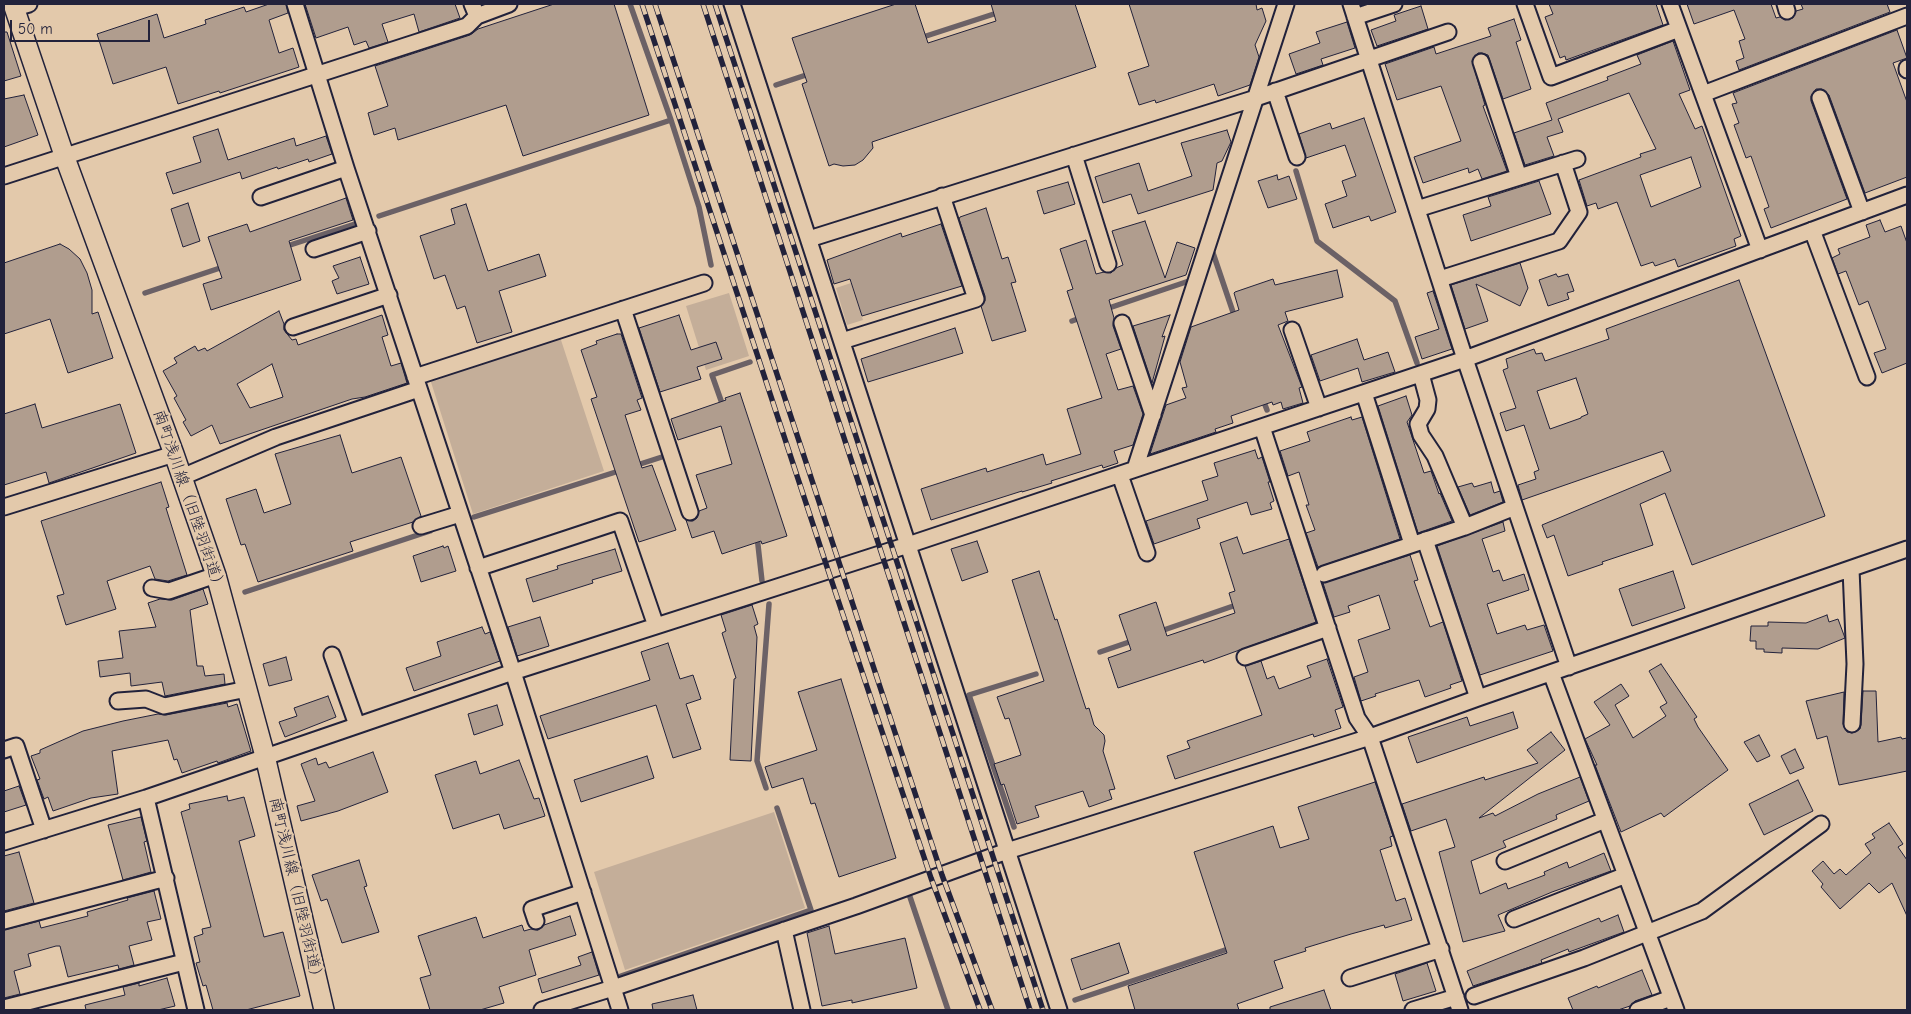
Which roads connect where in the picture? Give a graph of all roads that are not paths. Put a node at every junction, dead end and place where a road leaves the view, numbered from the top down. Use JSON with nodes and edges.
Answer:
{"nodes":[{"id":1,"x":295,"y":4,"type":"edge"},
{"id":2,"x":509,"y":4,"type":"edge"},
{"id":3,"x":732,"y":4,"type":"edge"},
{"id":4,"x":1286,"y":4,"type":"edge"},
{"id":5,"x":1394,"y":4,"type":"edge"},
{"id":6,"x":1525,"y":4,"type":"edge"},
{"id":7,"x":1670,"y":4,"type":"edge"},
{"id":8,"x":19,"y":5,"type":"edge"},
{"id":9,"x":475,"y":10,"type":"edge"},
{"id":10,"x":1353,"y":10,"type":"edge"},
{"id":11,"x":1907,"y":16,"type":"edge"},
{"id":12,"x":1679,"y":30,"type":"junction"},
{"id":13,"x":1448,"y":32,"type":"dead end"},
{"id":14,"x":1369,"y":59,"type":"junction"},
{"id":15,"x":1481,"y":62,"type":"dead end"},
{"id":16,"x":317,"y":74,"type":"junction"},
{"id":17,"x":1275,"y":92,"type":"junction"},
{"id":18,"x":1703,"y":94,"type":"junction"},
{"id":19,"x":1256,"y":98,"type":"junction"},
{"id":20,"x":1820,"y":98,"type":"dead end"},
{"id":21,"x":1074,"y":155,"type":"junction"},
{"id":22,"x":64,"y":156,"type":"junction"},
{"id":23,"x":1297,"y":158,"type":"dead end"},
{"id":24,"x":346,"y":168,"type":"junction"},
{"id":25,"x":4,"y":176,"type":"edge"},
{"id":26,"x":1519,"y":177,"type":"junction"},
{"id":27,"x":1907,"y":195,"type":"edge"},
{"id":28,"x":261,"y":196,"type":"dead end"},
{"id":29,"x":942,"y":196,"type":"junction"},
{"id":30,"x":1417,"y":209,"type":"junction"},
{"id":31,"x":1862,"y":212,"type":"junction"},
{"id":32,"x":1812,"y":230,"type":"junction"},
{"id":33,"x":368,"y":231,"type":"junction"},
{"id":34,"x":809,"y":239,"type":"junction"},
{"id":35,"x":314,"y":249,"type":"dead end"},
{"id":36,"x":1760,"y":250,"type":"junction"},
{"id":37,"x":1108,"y":264,"type":"dead end"},
{"id":38,"x":1440,"y":279,"type":"junction"},
{"id":39,"x":704,"y":283,"type":"dead end"},
{"id":40,"x":389,"y":294,"type":"junction"},
{"id":41,"x":622,"y":309,"type":"junction"},
{"id":42,"x":1122,"y":323,"type":"dead end"},
{"id":43,"x":293,"y":327,"type":"dead end"},
{"id":44,"x":1292,"y":330,"type":"dead end"},
{"id":45,"x":842,"y":341,"type":"junction"},
{"id":46,"x":1465,"y":359,"type":"junction"},
{"id":47,"x":1421,"y":374,"type":"junction"},
{"id":48,"x":1867,"y":377,"type":"dead end"},
{"id":49,"x":417,"y":383,"type":"junction"},
{"id":50,"x":1364,"y":393,"type":"junction"},
{"id":51,"x":1319,"y":408,"type":"junction"},
{"id":52,"x":1153,"y":415,"type":"junction"},
{"id":53,"x":1262,"y":427,"type":"junction"},
{"id":54,"x":174,"y":454,"type":"junction"},
{"id":55,"x":1135,"y":469,"type":"junction"},
{"id":56,"x":1120,"y":475,"type":"junction"},
{"id":57,"x":182,"y":477,"type":"junction"},
{"id":58,"x":1515,"y":507,"type":"junction"},
{"id":59,"x":4,"y":508,"type":"edge"},
{"id":60,"x":690,"y":512,"type":"dead end"},
{"id":61,"x":460,"y":514,"type":"junction"},
{"id":62,"x":421,"y":526,"type":"dead end"},
{"id":63,"x":1465,"y":527,"type":"junction"},
{"id":64,"x":1419,"y":542,"type":"junction"},
{"id":65,"x":908,"y":545,"type":"junction"},
{"id":66,"x":1907,"y":549,"type":"edge"},
{"id":67,"x":1147,"y":553,"type":"dead end"},
{"id":68,"x":478,"y":568,"type":"junction"},
{"id":69,"x":1851,"y":569,"type":"junction"},
{"id":70,"x":1324,"y":574,"type":"dead end"},
{"id":71,"x":216,"y":575,"type":"junction"},
{"id":72,"x":152,"y":588,"type":"dead end"},
{"id":73,"x":656,"y":626,"type":"junction"},
{"id":74,"x":1328,"y":628,"type":"junction"},
{"id":75,"x":332,"y":655,"type":"dead end"},
{"id":76,"x":1245,"y":656,"type":"dead end"},
{"id":77,"x":1569,"y":667,"type":"junction"},
{"id":78,"x":513,"y":672,"type":"junction"},
{"id":79,"x":1551,"y":673,"type":"junction"},
{"id":80,"x":247,"y":689,"type":"junction"},
{"id":81,"x":1478,"y":698,"type":"junction"},
{"id":82,"x":118,"y":701,"type":"dead end"},
{"id":83,"x":1852,"y":724,"type":"dead end"},
{"id":84,"x":357,"y":725,"type":"junction"},
{"id":85,"x":1370,"y":737,"type":"junction"},
{"id":86,"x":4,"y":750,"type":"edge"},
{"id":87,"x":265,"y":756,"type":"junction"},
{"id":88,"x":146,"y":798,"type":"junction"},
{"id":89,"x":1605,"y":820,"type":"junction"},
{"id":90,"x":1821,"y":824,"type":"dead end"},
{"id":91,"x":44,"y":830,"type":"junction"},
{"id":92,"x":4,"y":842,"type":"edge"},
{"id":93,"x":1007,"y":851,"type":"junction"},
{"id":94,"x":1505,"y":861,"type":"dead end"},
{"id":95,"x":1626,"y":875,"type":"junction"},
{"id":96,"x":166,"y":878,"type":"junction"},
{"id":97,"x":583,"y":892,"type":"junction"},
{"id":98,"x":1514,"y":919,"type":"dead end"},
{"id":99,"x":4,"y":921,"type":"edge"},
{"id":100,"x":536,"y":921,"type":"dead end"},
{"id":101,"x":784,"y":930,"type":"junction"},
{"id":102,"x":1646,"y":932,"type":"junction"},
{"id":103,"x":1441,"y":949,"type":"junction"},
{"id":104,"x":184,"y":962,"type":"junction"},
{"id":105,"x":1350,"y":978,"type":"dead end"},
{"id":106,"x":613,"y":988,"type":"junction"},
{"id":107,"x":1474,"y":996,"type":"dead end"},
{"id":108,"x":1458,"y":1004,"type":"edge"},
{"id":109,"x":1674,"y":1004,"type":"edge"},
{"id":110,"x":4,"y":1008,"type":"edge"},
{"id":111,"x":196,"y":1010,"type":"edge"},
{"id":112,"x":324,"y":1010,"type":"edge"},
{"id":113,"x":542,"y":1010,"type":"edge"},
{"id":114,"x":620,"y":1010,"type":"edge"},
{"id":115,"x":802,"y":1010,"type":"edge"},
{"id":116,"x":1058,"y":1010,"type":"edge"},
{"id":117,"x":1413,"y":1010,"type":"edge"},
{"id":118,"x":1638,"y":1010,"type":"edge"}],
"edges":[{"from":1,"to":16,"type":"street"},
{"from":2,"to":9,"type":"street"},
{"from":3,"to":34,"type":"street"},
{"from":4,"to":19,"type":"street"},
{"from":5,"to":10,"type":"street"},
{"from":6,"to":12,"type":"street"},
{"from":7,"to":12,"type":"street"},
{"from":8,"to":22,"type":"street","name":"南町浅川線（旧陸羽街道）"},
{"from":9,"to":16,"type":"street"},
{"from":10,"to":14,"type":"street"},
{"from":11,"to":18,"type":"street"},
{"from":12,"to":18,"type":"street"},
{"from":13,"to":14,"type":"street"},
{"from":14,"to":17,"type":"street"},
{"from":14,"to":30,"type":"street"},
{"from":15,"to":26,"type":"street"},
{"from":16,"to":22,"type":"street"},
{"from":16,"to":24,"type":"street"},
{"from":17,"to":19,"type":"street"},
{"from":17,"to":23,"type":"street"},
{"from":18,"to":36,"type":"street"},
{"from":19,"to":21,"type":"street"},
{"from":19,"to":52,"type":"street"},
{"from":20,"to":31,"type":"street"},
{"from":21,"to":29,"type":"street"},
{"from":21,"to":37,"type":"street"},
{"from":22,"to":25,"type":"street"},
{"from":22,"to":54,"type":"street","name":"南町浅川線（旧陸羽街道）"},
{"from":24,"to":28,"type":"street"},
{"from":24,"to":33,"type":"street"},
{"from":26,"to":30,"type":"street"},
{"from":26,"to":38,"type":"street"},
{"from":27,"to":31,"type":"street"},
{"from":29,"to":34,"type":"street"},
{"from":29,"to":45,"type":"street"},
{"from":30,"to":38,"type":"street"},
{"from":31,"to":32,"type":"street"},
{"from":32,"to":36,"type":"street"},
{"from":32,"to":48,"type":"street"},
{"from":33,"to":35,"type":"street"},
{"from":33,"to":40,"type":"street"},
{"from":34,"to":45,"type":"street"},
{"from":36,"to":46,"type":"street"},
{"from":38,"to":46,"type":"street"},
{"from":39,"to":41,"type":"street"},
{"from":40,"to":43,"type":"street"},
{"from":40,"to":49,"type":"street"},
{"from":41,"to":49,"type":"street"},
{"from":41,"to":60,"type":"street"},
{"from":42,"to":52,"type":"street"},
{"from":44,"to":51,"type":"street"},
{"from":45,"to":65,"type":"street"},
{"from":46,"to":47,"type":"street"},
{"from":46,"to":58,"type":"street"},
{"from":47,"to":50,"type":"street"},
{"from":47,"to":63,"type":"street"},
{"from":49,"to":57,"type":"street"},
{"from":49,"to":61,"type":"street"},
{"from":50,"to":51,"type":"street"},
{"from":50,"to":64,"type":"street"},
{"from":51,"to":53,"type":"street"},
{"from":52,"to":55,"type":"street"},
{"from":53,"to":55,"type":"street"},
{"from":53,"to":74,"type":"street"},
{"from":54,"to":57,"type":"street","name":"南町浅川線（旧陸羽街道）"},
{"from":54,"to":59,"type":"street"},
{"from":55,"to":56,"type":"street"},
{"from":56,"to":65,"type":"street"},
{"from":56,"to":67,"type":"street"},
{"from":57,"to":71,"type":"street","name":"南町浅川線（旧陸羽街道）"},
{"from":58,"to":63,"type":"street"},
{"from":58,"to":77,"type":"street"},
{"from":61,"to":62,"type":"street"},
{"from":61,"to":68,"type":"street"},
{"from":63,"to":64,"type":"street"},
{"from":64,"to":70,"type":"street"},
{"from":64,"to":81,"type":"street"},
{"from":65,"to":73,"type":"street"},
{"from":65,"to":93,"type":"street"},
{"from":66,"to":69,"type":"street"},
{"from":68,"to":73,"type":"street"},
{"from":68,"to":78,"type":"street"},
{"from":69,"to":77,"type":"street"},
{"from":69,"to":83,"type":"street"},
{"from":71,"to":72,"type":"street"},
{"from":71,"to":80,"type":"street","name":"南町浅川線（旧陸羽街道）"},
{"from":73,"to":78,"type":"street"},
{"from":74,"to":76,"type":"street"},
{"from":74,"to":85,"type":"street"},
{"from":75,"to":84,"type":"street"},
{"from":77,"to":79,"type":"street"},
{"from":78,"to":84,"type":"street"},
{"from":78,"to":97,"type":"street"},
{"from":79,"to":81,"type":"street"},
{"from":79,"to":89,"type":"street"},
{"from":80,"to":82,"type":"street"},
{"from":80,"to":87,"type":"street","name":"南町浅川線（旧陸羽街道）"},
{"from":81,"to":85,"type":"street"},
{"from":84,"to":87,"type":"street"},
{"from":85,"to":93,"type":"street"},
{"from":85,"to":103,"type":"street"},
{"from":86,"to":91,"type":"street"},
{"from":87,"to":88,"type":"street"},
{"from":87,"to":112,"type":"street","name":"南町浅川線（旧陸羽街道）"},
{"from":88,"to":91,"type":"street"},
{"from":88,"to":96,"type":"street"},
{"from":89,"to":94,"type":"street"},
{"from":89,"to":95,"type":"street"},
{"from":90,"to":102,"type":"street"},
{"from":91,"to":92,"type":"street"},
{"from":93,"to":101,"type":"street"},
{"from":93,"to":116,"type":"street"},
{"from":95,"to":98,"type":"street"},
{"from":95,"to":102,"type":"street"},
{"from":96,"to":99,"type":"street"},
{"from":96,"to":104,"type":"street"},
{"from":97,"to":100,"type":"street"},
{"from":97,"to":106,"type":"street"},
{"from":101,"to":106,"type":"street"},
{"from":101,"to":115,"type":"street"},
{"from":102,"to":107,"type":"street"},
{"from":102,"to":109,"type":"street"},
{"from":103,"to":105,"type":"street"},
{"from":103,"to":108,"type":"street"},
{"from":104,"to":110,"type":"street"},
{"from":104,"to":111,"type":"street"},
{"from":106,"to":113,"type":"street"},
{"from":106,"to":114,"type":"street"},
{"from":108,"to":117,"type":"street"},
{"from":109,"to":118,"type":"street"}]}
